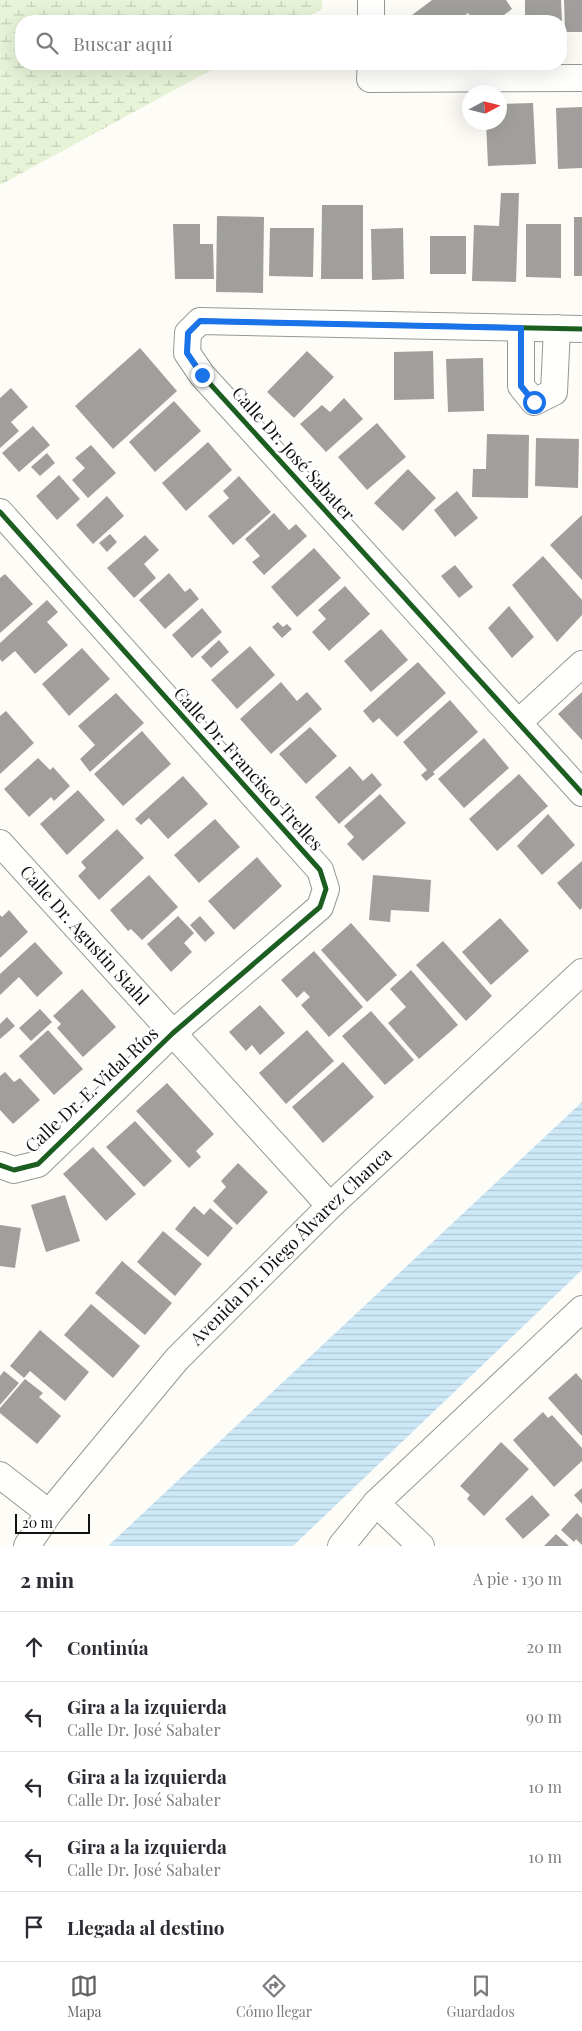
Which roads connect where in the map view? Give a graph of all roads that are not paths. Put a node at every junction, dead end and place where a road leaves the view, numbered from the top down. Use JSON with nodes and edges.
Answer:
{"nodes":[{"id":1,"x":371,"y":0,"type":"edge"},
{"id":2,"x":371,"y":15,"type":"edge"},
{"id":3,"x":371,"y":71,"type":"edge"},
{"id":4,"x":582,"y":78,"type":"edge"},
{"id":5,"x":521,"y":328,"type":"junction"},
{"id":6,"x":570,"y":328,"type":"edge"},
{"id":7,"x":0,"y":512,"type":"edge"},
{"id":8,"x":582,"y":664,"type":"edge"},
{"id":9,"x":519,"y":722,"type":"junction"},
{"id":10,"x":582,"y":793,"type":"edge"},
{"id":11,"x":0,"y":843,"type":"edge"},
{"id":12,"x":582,"y":972,"type":"edge"},
{"id":13,"x":173,"y":1033,"type":"junction"},
{"id":14,"x":0,"y":1165,"type":"edge"},
{"id":15,"x":330,"y":1206,"type":"junction"},
{"id":16,"x":582,"y":1309,"type":"edge"},
{"id":17,"x":0,"y":1475,"type":"edge"},
{"id":18,"x":376,"y":1503,"type":"junction"},
{"id":19,"x":49,"y":1514,"type":"junction"},
{"id":20,"x":27,"y":1546,"type":"edge"},
{"id":21,"x":341,"y":1546,"type":"edge"},
{"id":22,"x":421,"y":1546,"type":"edge"}],
"edges":[{"from":1,"to":2,"type":"street"},
{"from":3,"to":4,"type":"street"},
{"from":5,"to":6,"type":"street","name":"Calle Dr. José Sabater"},
{"from":5,"to":6,"type":"street"},
{"from":5,"to":9,"type":"street","name":"Calle Dr. José Sabater"},
{"from":7,"to":13,"type":"street","name":"Calle Dr. Francisco Trelles"},
{"from":8,"to":9,"type":"street"},
{"from":9,"to":10,"type":"street","name":"Calle Dr. José Sabater"},
{"from":11,"to":13,"type":"street","name":"Calle Dr. Agustin Stahl"},
{"from":12,"to":15,"type":"street","name":"Avenida Dr. Diego Álvarez Chanca"},
{"from":13,"to":14,"type":"street","name":"Calle Dr. E. Vidal Ríos"},
{"from":13,"to":15,"type":"street","name":"Calle Dr. Agustin Stahl"},
{"from":15,"to":19,"type":"street","name":"Avenida Dr. Diego Álvarez Chanca"},
{"from":16,"to":18,"type":"street"},
{"from":17,"to":19,"type":"street"},
{"from":18,"to":21,"type":"street"},
{"from":18,"to":22,"type":"street"},
{"from":19,"to":20,"type":"street","name":"Avenida Dr. Diego Álvarez Chanca"}]}
